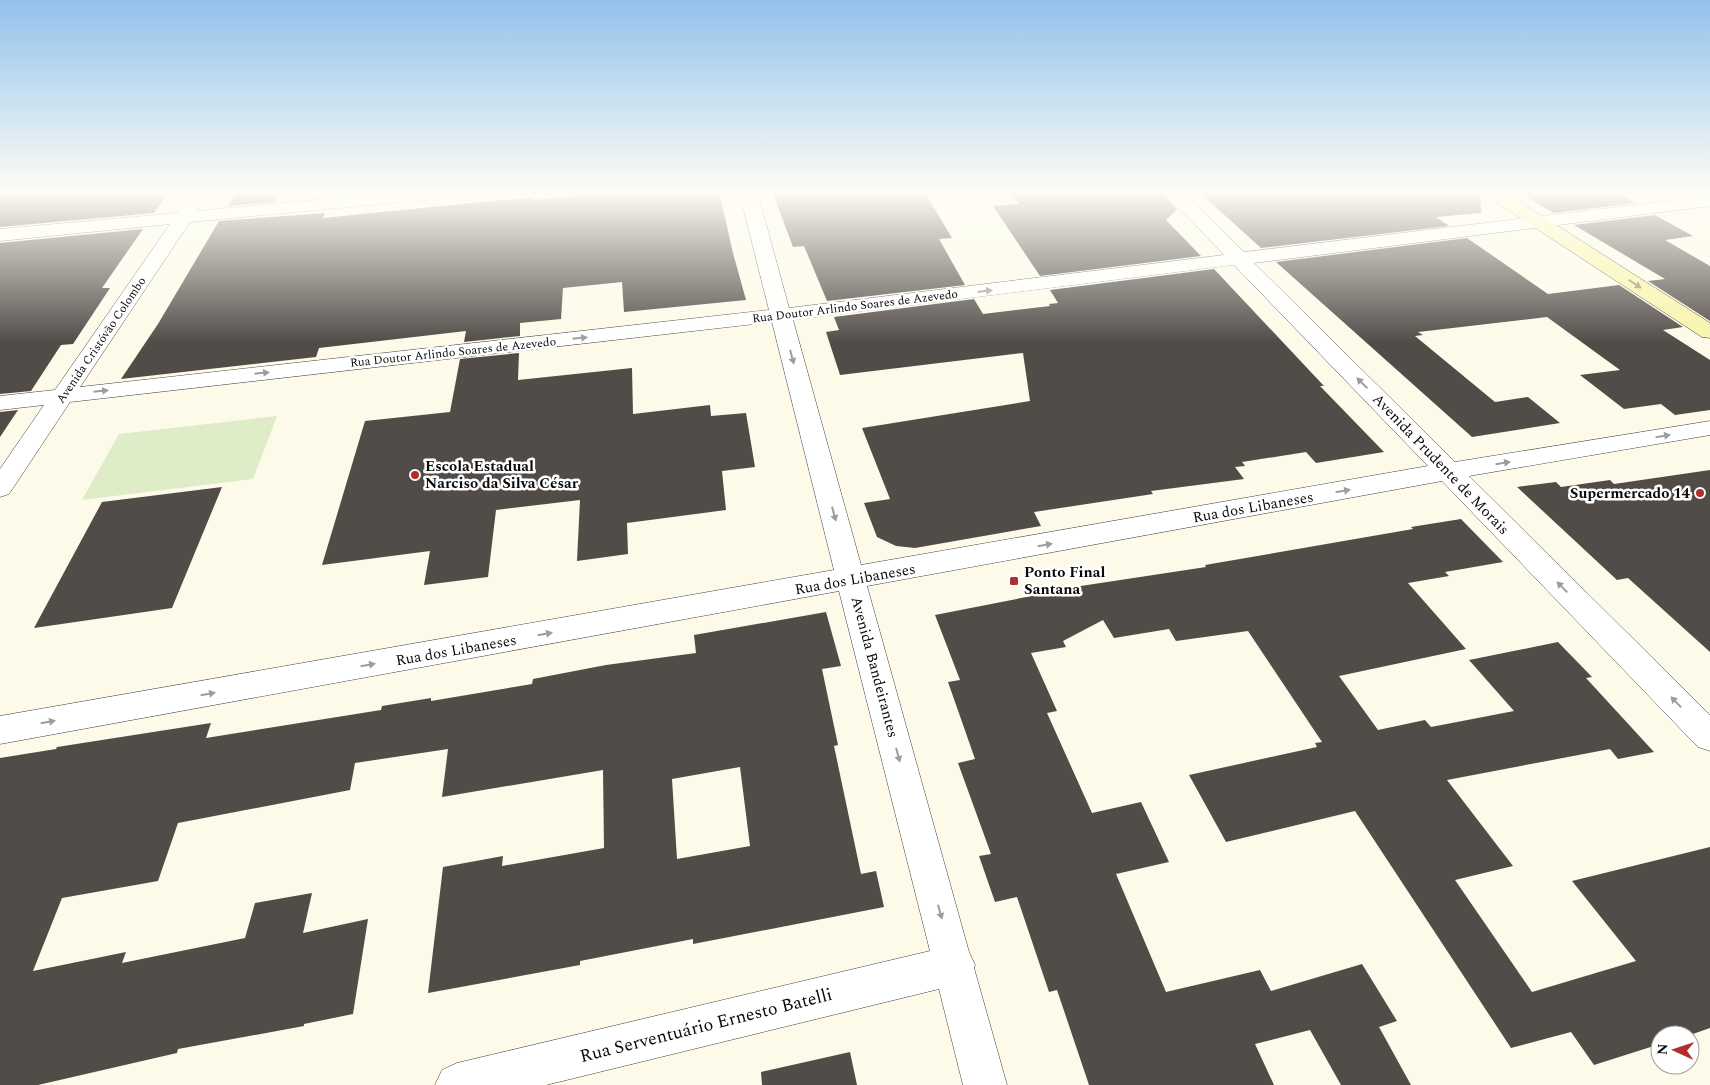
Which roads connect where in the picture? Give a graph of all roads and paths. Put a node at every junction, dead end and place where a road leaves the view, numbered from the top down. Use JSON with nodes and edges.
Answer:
{"nodes":[{"id":1,"x":167,"y":242,"type":"edge"},
{"id":2,"x":761,"y":242,"type":"edge"},
{"id":3,"x":1223,"y":242,"type":"edge"},
{"id":4,"x":1390,"y":242,"type":"edge"},
{"id":5,"x":1570,"y":242,"type":"edge"},
{"id":6,"x":1241,"y":260,"type":"junction"},
{"id":7,"x":781,"y":315,"type":"junction"},
{"id":8,"x":1710,"y":332,"type":"edge"},
{"id":9,"x":64,"y":395,"type":"junction"},
{"id":10,"x":0,"y":403,"type":"edge"},
{"id":11,"x":1710,"y":428,"type":"edge"},
{"id":12,"x":1449,"y":471,"type":"junction"},
{"id":13,"x":0,"y":488,"type":"edge"},
{"id":14,"x":852,"y":580,"type":"junction"},
{"id":15,"x":0,"y":730,"type":"edge"},
{"id":16,"x":1710,"y":737,"type":"edge"},
{"id":17,"x":955,"y":965,"type":"junction"},
{"id":18,"x":457,"y":1085,"type":"edge"},
{"id":19,"x":985,"y":1085,"type":"edge"}],
"edges":[{"from":1,"to":9,"type":"street","name":"Avenida Cristóvão Colombo"},
{"from":2,"to":7,"type":"street","name":"Avenida Bandeirantes"},
{"from":3,"to":6,"type":"street","name":"Avenida Prudente de Morais"},
{"from":4,"to":6,"type":"street","name":"Rua Doutor Arlindo Soares de Azevedo"},
{"from":5,"to":8,"type":"street","one_way":true},
{"from":7,"to":6,"type":"street","name":"Rua Doutor Arlindo Soares de Azevedo","one_way":true},
{"from":12,"to":6,"type":"street","name":"Avenida Prudente de Morais","one_way":true},
{"from":9,"to":7,"type":"street","name":"Rua Doutor Arlindo Soares de Azevedo","one_way":true},
{"from":7,"to":14,"type":"street","name":"Avenida Bandeirantes","one_way":true},
{"from":9,"to":10,"type":"street","name":"Rua Doutor Arlindo Soares de Azevedo"},
{"from":9,"to":13,"type":"street","name":"Avenida Cristóvão Colombo"},
{"from":12,"to":11,"type":"street","name":"Rua dos Libaneses","one_way":true},
{"from":14,"to":12,"type":"street","name":"Rua dos Libaneses","one_way":true},
{"from":16,"to":12,"type":"street","name":"Avenida Prudente de Morais","one_way":true},
{"from":15,"to":14,"type":"street","name":"Rua dos Libaneses","one_way":true},
{"from":14,"to":17,"type":"street","name":"Avenida Bandeirantes","one_way":true},
{"from":17,"to":18,"type":"street","name":"Rua Serventuário Ernesto Batelli"},
{"from":17,"to":19,"type":"street","name":"Avenida Bandeirantes"}]}
